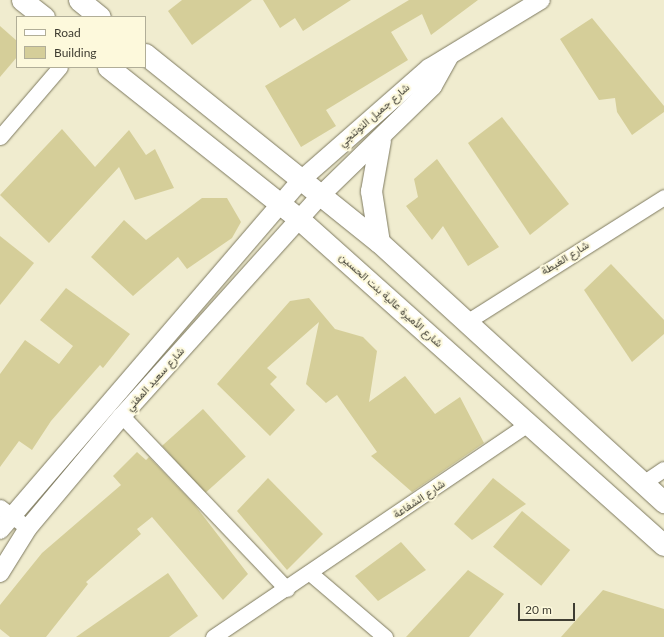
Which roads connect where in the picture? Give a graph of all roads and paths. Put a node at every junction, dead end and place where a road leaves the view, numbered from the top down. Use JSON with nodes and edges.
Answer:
{"nodes":[{"id":1,"x":22,"y":0,"type":"edge"},
{"id":2,"x":78,"y":0,"type":"edge"},
{"id":3,"x":540,"y":0,"type":"edge"},
{"id":4,"x":43,"y":16,"type":"edge"},
{"id":5,"x":99,"y":16,"type":"edge"},
{"id":6,"x":146,"y":55,"type":"edge"},
{"id":7,"x":450,"y":57,"type":"junction"},
{"id":8,"x":59,"y":68,"type":"edge"},
{"id":9,"x":109,"y":68,"type":"edge"},
{"id":10,"x":0,"y":137,"type":"edge"},
{"id":11,"x":380,"y":140,"type":"junction"},
{"id":12,"x":302,"y":179,"type":"junction"},
{"id":13,"x":321,"y":195,"type":"junction"},
{"id":14,"x":664,"y":196,"type":"edge"},
{"id":15,"x":279,"y":202,"type":"junction"},
{"id":16,"x":299,"y":219,"type":"junction"},
{"id":17,"x":379,"y":242,"type":"junction"},
{"id":18,"x":468,"y":321,"type":"junction"},
{"id":19,"x":122,"y":416,"type":"junction"},
{"id":20,"x":528,"y":424,"type":"junction"},
{"id":21,"x":664,"y":469,"type":"edge"},
{"id":22,"x":643,"y":483,"type":"junction"},
{"id":23,"x":664,"y":502,"type":"edge"},
{"id":24,"x":5,"y":510,"type":"edge"},
{"id":25,"x":28,"y":528,"type":"junction"},
{"id":26,"x":0,"y":530,"type":"edge"},
{"id":27,"x":664,"y":545,"type":"edge"},
{"id":28,"x":310,"y":573,"type":"junction"},
{"id":29,"x":0,"y":574,"type":"edge"},
{"id":30,"x":287,"y":588,"type":"junction"},
{"id":31,"x":213,"y":637,"type":"edge"},
{"id":32,"x":385,"y":637,"type":"edge"}],
"edges":[{"from":1,"to":4,"type":"main road"},
{"from":2,"to":5,"type":"main road"},
{"from":3,"to":7,"type":"street","name":"شارع جميل التوتنجي"},
{"from":6,"to":12,"type":"main road"},
{"from":7,"to":11,"type":"street","name":"شارع جميل التوتنجي"},
{"from":7,"to":12,"type":"street","name":"شارع جميل التوتنجي"},
{"from":8,"to":10,"type":"street"},
{"from":9,"to":15,"type":"main road","name":"شارع الأميرة عالية بنت الحسين"},
{"from":11,"to":13,"type":"street","name":"شارع جميل التوتنجي"},
{"from":11,"to":17,"type":"main road"},
{"from":12,"to":13,"type":"main road"},
{"from":12,"to":15,"type":"street","name":"شارع سعيد المفتي"},
{"from":13,"to":16,"type":"street","name":"شارع سعيد المفتي"},
{"from":13,"to":17,"type":"main road"},
{"from":14,"to":18,"type":"street","name":"شارع الغبطة"},
{"from":15,"to":16,"type":"main road","name":"شارع الأميرة عالية بنت الحسين"},
{"from":15,"to":24,"type":"street","name":"شارع سعيد المفتي"},
{"from":16,"to":19,"type":"street","name":"شارع سعيد المفتي"},
{"from":16,"to":20,"type":"main road","name":"شارع الأميرة عالية بنت الحسين"},
{"from":17,"to":18,"type":"main road"},
{"from":18,"to":22,"type":"main road"},
{"from":19,"to":25,"type":"street","name":"شارع سعيد المفتي"},
{"from":19,"to":30,"type":"street"},
{"from":20,"to":27,"type":"main road","name":"شارع الأميرة عالية بنت الحسين"},
{"from":20,"to":28,"type":"street","name":"شارع الشفاعة"},
{"from":21,"to":22,"type":"street"},
{"from":22,"to":23,"type":"main road"},
{"from":24,"to":25,"type":"street"},
{"from":24,"to":26,"type":"street","name":"شارع سعيد المفتي"},
{"from":25,"to":29,"type":"street","name":"شارع سعيد المفتي"},
{"from":28,"to":30,"type":"street","name":"شارع الشفاعة"},
{"from":28,"to":32,"type":"street"},
{"from":30,"to":31,"type":"street","name":"شارع الشفاعة"}]}
